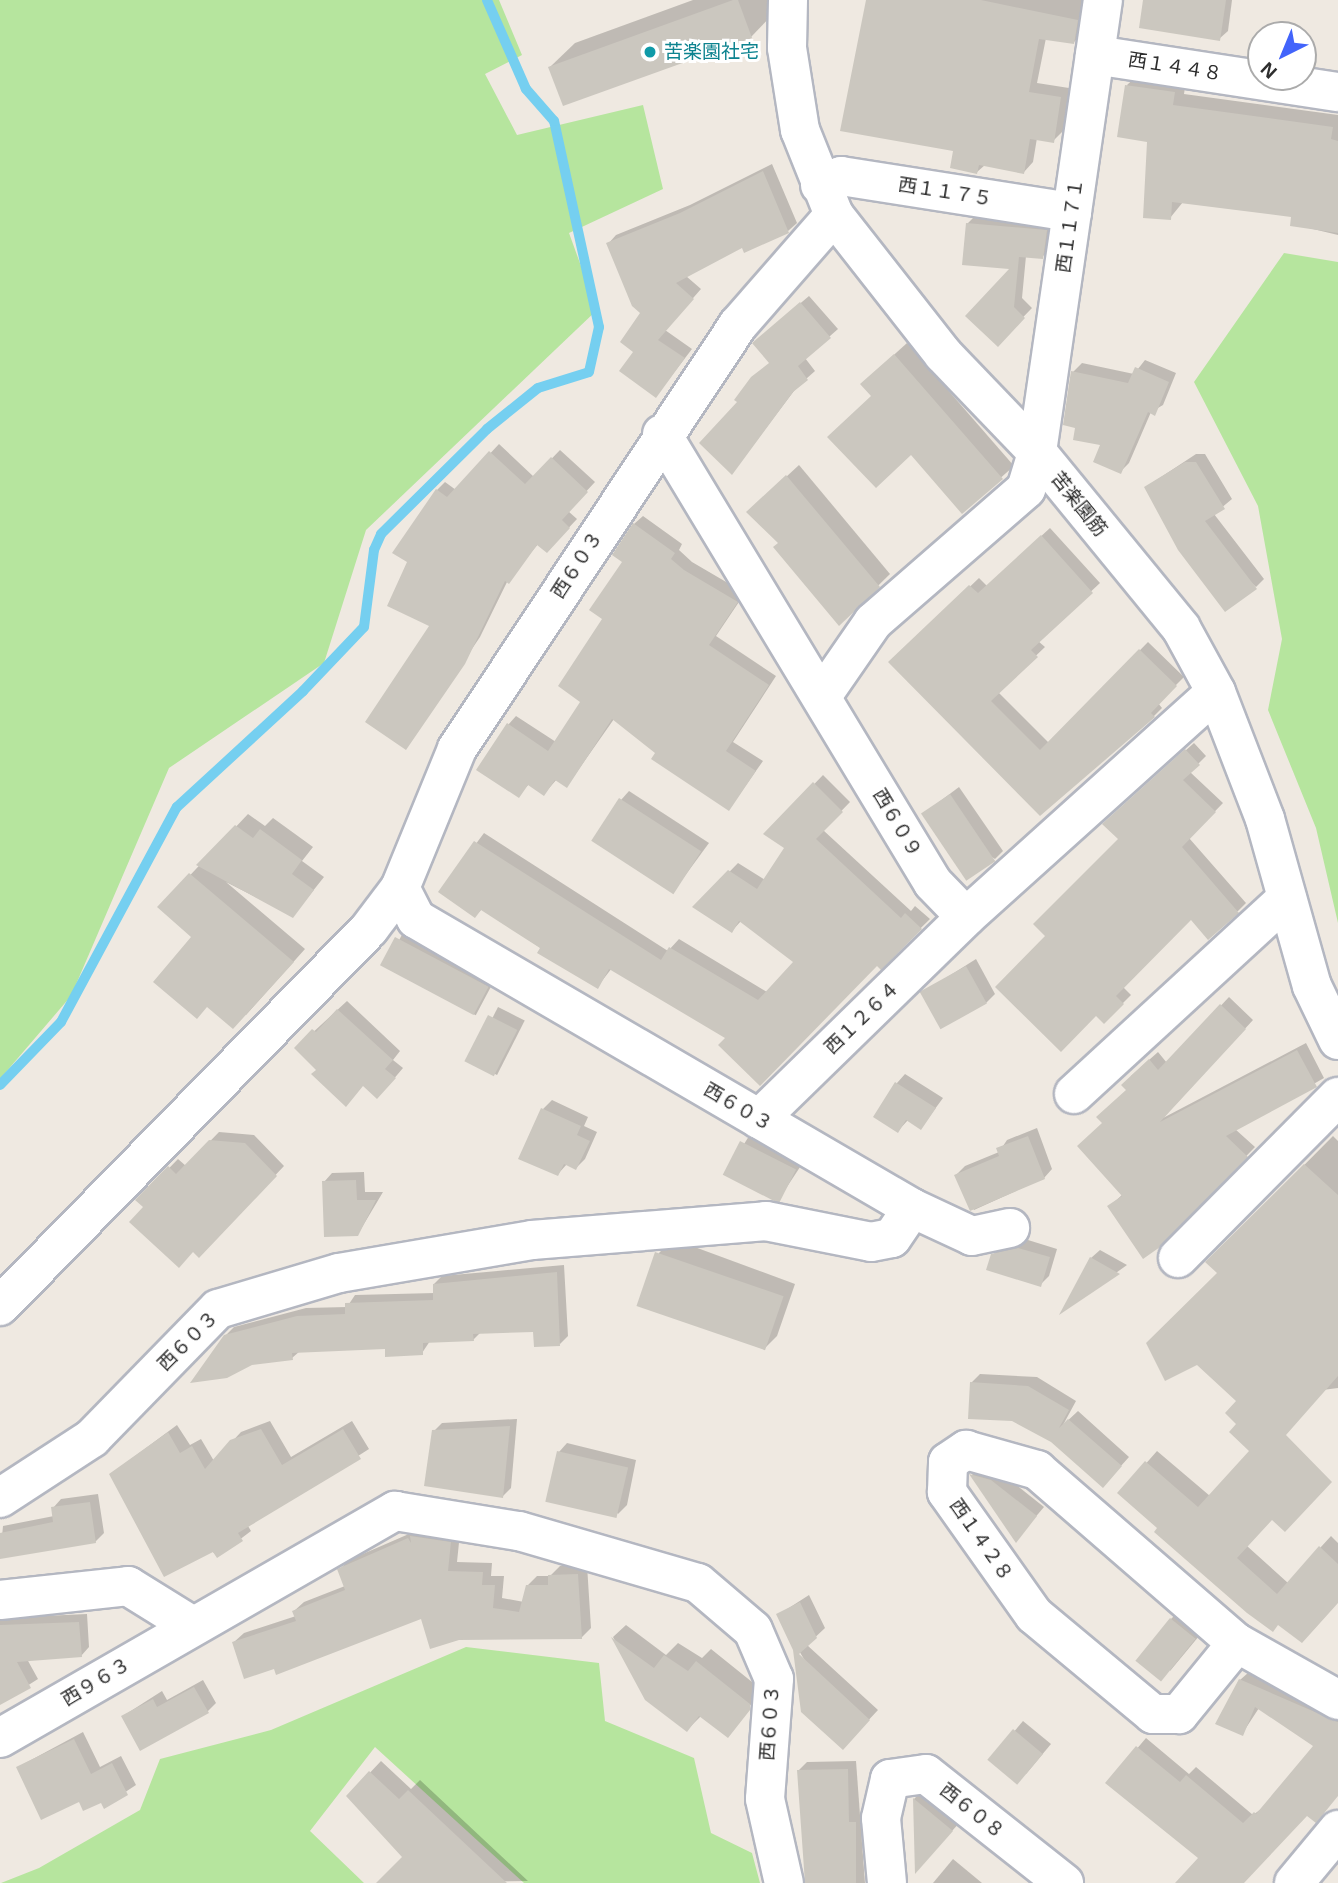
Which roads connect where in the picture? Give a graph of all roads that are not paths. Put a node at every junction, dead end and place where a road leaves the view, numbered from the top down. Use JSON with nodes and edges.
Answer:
{"nodes":[{"id":1,"x":788,"y":0,"type":"edge"},
{"id":2,"x":1103,"y":0,"type":"edge"},
{"id":3,"x":1095,"y":55,"type":"junction"},
{"id":4,"x":1338,"y":92,"type":"edge"},
{"id":5,"x":827,"y":200,"type":"junction"},
{"id":6,"x":1072,"y":212,"type":"junction"},
{"id":7,"x":662,"y":434,"type":"junction"},
{"id":8,"x":1037,"y":452,"type":"junction"},
{"id":9,"x":1216,"y":692,"type":"junction"},
{"id":10,"x":822,"y":696,"type":"junction"},
{"id":11,"x":400,"y":888,"type":"junction"},
{"id":12,"x":1287,"y":898,"type":"junction"},
{"id":13,"x":966,"y":917,"type":"junction"},
{"id":14,"x":1338,"y":1040,"type":"edge"},
{"id":15,"x":1074,"y":1094,"type":"dead end"},
{"id":16,"x":1338,"y":1097,"type":"edge"},
{"id":17,"x":759,"y":1119,"type":"junction"},
{"id":18,"x":912,"y":1208,"type":"junction"},
{"id":19,"x":1010,"y":1228,"type":"dead end"},
{"id":20,"x":1178,"y":1258,"type":"dead end"},
{"id":21,"x":0,"y":1306,"type":"edge"},
{"id":22,"x":0,"y":1498,"type":"edge"},
{"id":23,"x":0,"y":1600,"type":"edge"},
{"id":24,"x":191,"y":1625,"type":"junction"},
{"id":25,"x":1237,"y":1643,"type":"junction"},
{"id":26,"x":1338,"y":1700,"type":"edge"},
{"id":27,"x":0,"y":1738,"type":"edge"},
{"id":28,"x":1338,"y":1830,"type":"edge"},
{"id":29,"x":784,"y":1883,"type":"edge"},
{"id":30,"x":887,"y":1883,"type":"edge"},
{"id":31,"x":1064,"y":1883,"type":"edge"},
{"id":32,"x":1294,"y":1883,"type":"edge"}],
"edges":[{"from":1,"to":5,"type":"street","name":"苦楽園筋"},
{"from":2,"to":3,"type":"street","name":"西１１７１"},
{"from":3,"to":4,"type":"street","name":"西１４４８"},
{"from":3,"to":6,"type":"street","name":"西１１７１"},
{"from":5,"to":6,"type":"street","name":"西１１７５"},
{"from":5,"to":7,"type":"street","name":"西６０３"},
{"from":5,"to":8,"type":"street","name":"苦楽園筋"},
{"from":6,"to":8,"type":"street","name":"西１１７１"},
{"from":7,"to":10,"type":"street","name":"西６０９"},
{"from":7,"to":11,"type":"street","name":"西６０３"},
{"from":8,"to":9,"type":"street","name":"苦楽園筋"},
{"from":8,"to":10,"type":"street","name":"西１１７１"},
{"from":9,"to":12,"type":"street","name":"苦楽園筋"},
{"from":9,"to":13,"type":"street"},
{"from":10,"to":13,"type":"street","name":"西６０９"},
{"from":11,"to":17,"type":"street","name":"西６０３"},
{"from":11,"to":21,"type":"street"},
{"from":12,"to":14,"type":"street","name":"苦楽園筋"},
{"from":12,"to":15,"type":"street"},
{"from":13,"to":17,"type":"street","name":"西１２６４"},
{"from":16,"to":20,"type":"street"},
{"from":17,"to":18,"type":"street","name":"西６０３"},
{"from":18,"to":19,"type":"street"},
{"from":18,"to":22,"type":"street","name":"西６０３"},
{"from":23,"to":24,"type":"street"},
{"from":24,"to":27,"type":"street","name":"西９６３"},
{"from":24,"to":29,"type":"street","name":"西６０３"},
{"from":25,"to":25,"type":"street","name":"西１４２８"},
{"from":25,"to":26,"type":"street","name":"西１４２８"},
{"from":28,"to":32,"type":"street"},
{"from":30,"to":31,"type":"street","name":"西６０８"}]}
